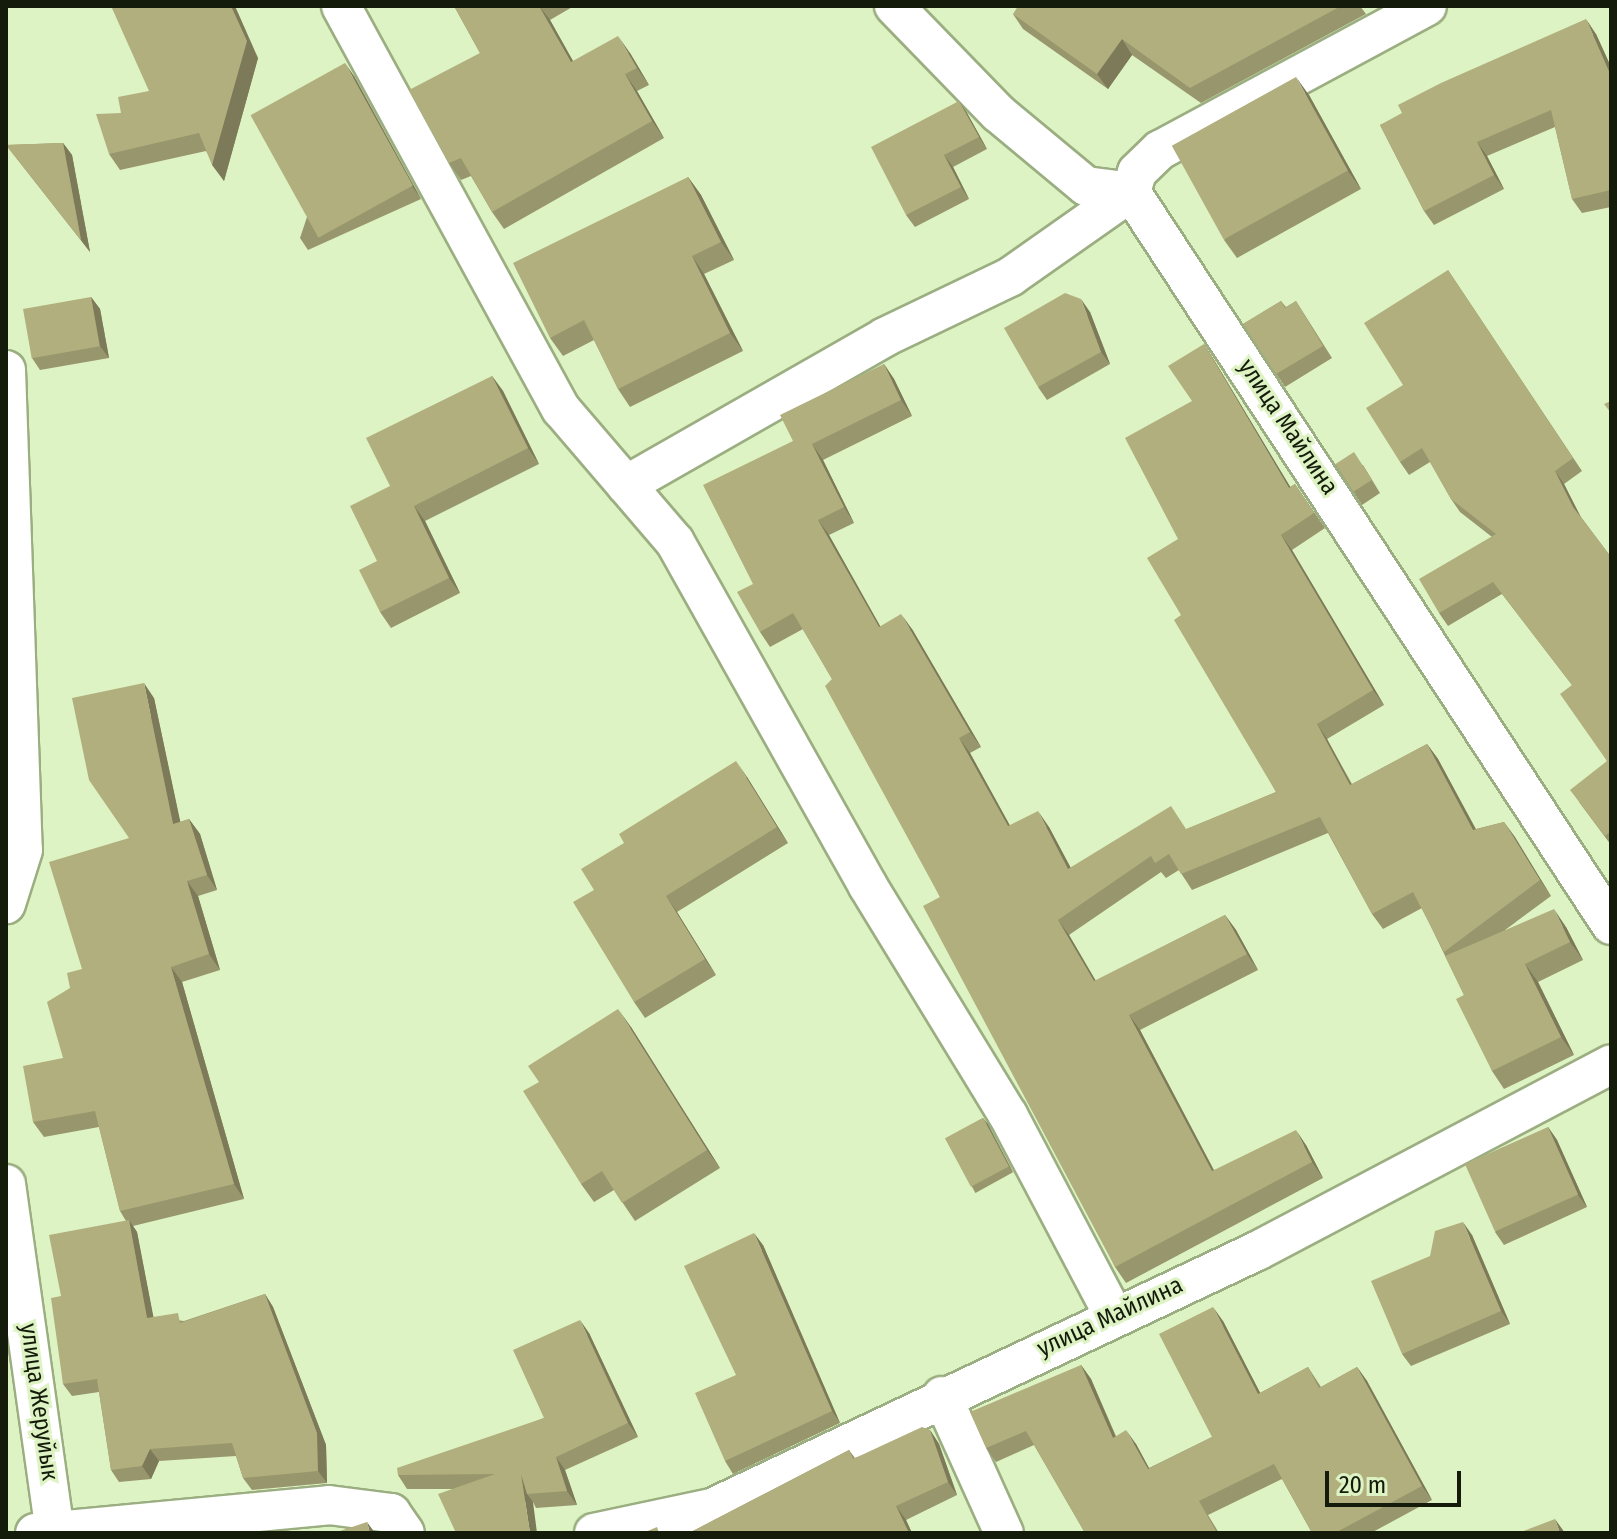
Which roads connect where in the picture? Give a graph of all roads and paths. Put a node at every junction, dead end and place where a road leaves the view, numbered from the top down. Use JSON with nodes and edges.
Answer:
{"nodes":[{"id":1,"x":341,"y":6,"type":"edge"},
{"id":2,"x":894,"y":6,"type":"edge"},
{"id":3,"x":1427,"y":6,"type":"edge"},
{"id":4,"x":1131,"y":192,"type":"junction"},
{"id":5,"x":6,"y":370,"type":"edge"},
{"id":6,"x":626,"y":485,"type":"junction"},
{"id":7,"x":6,"y":904,"type":"edge"},
{"id":8,"x":1611,"y":925,"type":"edge"},
{"id":9,"x":1611,"y":1064,"type":"edge"},
{"id":10,"x":6,"y":1184,"type":"edge"},
{"id":11,"x":1113,"y":1314,"type":"junction"},
{"id":12,"x":942,"y":1396,"type":"junction"},
{"id":13,"x":44,"y":1530,"type":"edge"},
{"id":14,"x":405,"y":1533,"type":"edge"},
{"id":15,"x":594,"y":1533,"type":"edge"},
{"id":16,"x":1004,"y":1533,"type":"edge"}],
"edges":[{"from":1,"to":6,"type":"street"},
{"from":2,"to":4,"type":"street"},
{"from":3,"to":4,"type":"street"},
{"from":4,"to":6,"type":"street"},
{"from":4,"to":8,"type":"street","name":"улица Майлина"},
{"from":5,"to":7,"type":"street"},
{"from":6,"to":11,"type":"street"},
{"from":9,"to":11,"type":"street","name":"улица Майлина"},
{"from":10,"to":13,"type":"street","name":"улица Жеруйык"},
{"from":11,"to":12,"type":"street","name":"улица Майлина"},
{"from":12,"to":15,"type":"street","name":"улица Майлина"},
{"from":12,"to":16,"type":"street"},
{"from":13,"to":14,"type":"street"}]}
